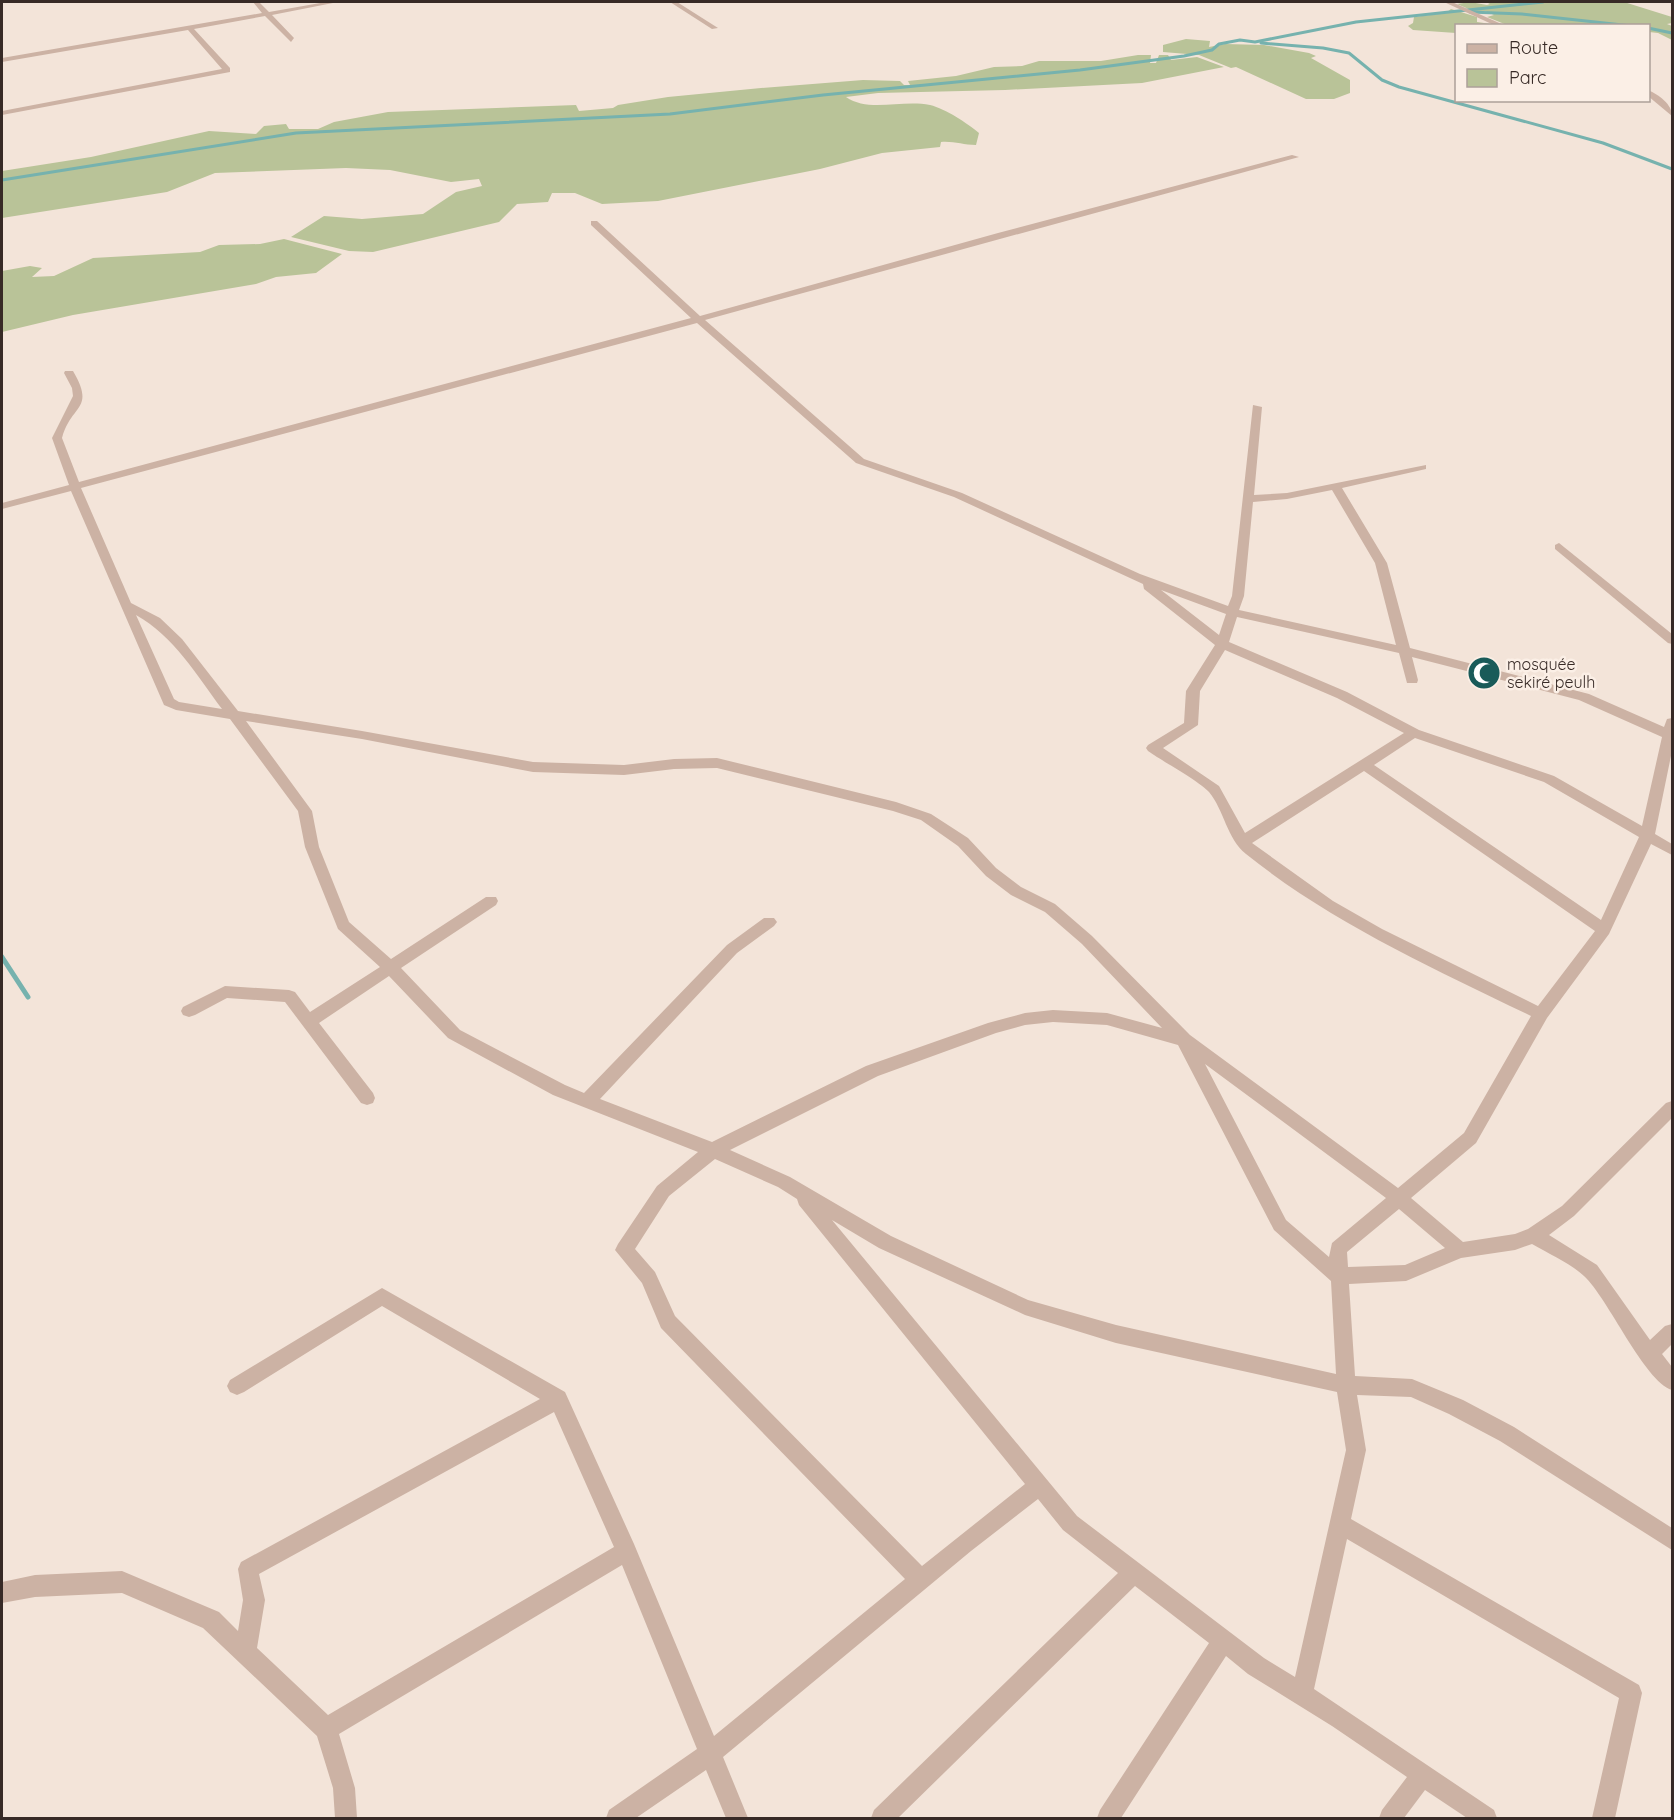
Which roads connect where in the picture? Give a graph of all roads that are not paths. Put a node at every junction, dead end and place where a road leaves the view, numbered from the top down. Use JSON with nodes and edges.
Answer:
{"nodes":[{"id":1,"x":256,"y":2,"type":"edge"},
{"id":2,"x":335,"y":2,"type":"edge"},
{"id":3,"x":673,"y":2,"type":"edge"},
{"id":4,"x":1447,"y":2,"type":"edge"},
{"id":5,"x":268,"y":13,"type":"junction"},
{"id":6,"x":1498,"y":24,"type":"edge"},
{"id":7,"x":189,"y":27,"type":"junction"},
{"id":8,"x":714,"y":28,"type":"dead end"},
{"id":9,"x":291,"y":40,"type":"dead end"},
{"id":10,"x":2,"y":60,"type":"edge"},
{"id":11,"x":1650,"y":92,"type":"edge"},
{"id":12,"x":1650,"y":93,"type":"edge"},
{"id":13,"x":1672,"y":96,"type":"edge"},
{"id":14,"x":2,"y":113,"type":"edge"},
{"id":15,"x":1672,"y":114,"type":"edge"},
{"id":16,"x":1295,"y":157,"type":"dead end"},
{"id":17,"x":594,"y":223,"type":"dead end"},
{"id":18,"x":698,"y":319,"type":"junction"},
{"id":19,"x":69,"y":373,"type":"dead end"},
{"id":20,"x":1257,"y":407,"type":"dead end"},
{"id":21,"x":1422,"y":467,"type":"dead end"},
{"id":22,"x":1335,"y":485,"type":"junction"},
{"id":23,"x":76,"y":486,"type":"junction"},
{"id":24,"x":1248,"y":499,"type":"junction"},
{"id":25,"x":2,"y":506,"type":"edge"},
{"id":26,"x":1559,"y":547,"type":"dead end"},
{"id":27,"x":1136,"y":577,"type":"junction"},
{"id":28,"x":128,"y":606,"type":"junction"},
{"id":29,"x":1232,"y":612,"type":"junction"},
{"id":30,"x":1672,"y":640,"type":"edge"},
{"id":31,"x":1222,"y":644,"type":"junction"},
{"id":32,"x":1402,"y":650,"type":"junction"},
{"id":33,"x":1412,"y":680,"type":"dead end"},
{"id":34,"x":234,"y":714,"type":"junction"},
{"id":35,"x":1672,"y":731,"type":"edge"},
{"id":36,"x":1414,"y":733,"type":"junction"},
{"id":37,"x":1364,"y":765,"type":"junction"},
{"id":38,"x":1647,"y":836,"type":"junction"},
{"id":39,"x":1244,"y":841,"type":"junction"},
{"id":40,"x":1672,"y":850,"type":"edge"},
{"id":41,"x":491,"y":901,"type":"dead end"},
{"id":42,"x":769,"y":922,"type":"dead end"},
{"id":43,"x":1604,"y":930,"type":"junction"},
{"id":44,"x":391,"y":968,"type":"junction"},
{"id":45,"x":189,"y":1011,"type":"dead end"},
{"id":46,"x":1541,"y":1014,"type":"junction"},
{"id":47,"x":308,"y":1022,"type":"junction"},
{"id":48,"x":1184,"y":1040,"type":"junction"},
{"id":49,"x":367,"y":1098,"type":"dead end"},
{"id":50,"x":587,"y":1101,"type":"junction"},
{"id":51,"x":1672,"y":1108,"type":"edge"},
{"id":52,"x":713,"y":1150,"type":"junction"},
{"id":53,"x":796,"y":1188,"type":"junction"},
{"id":54,"x":1400,"y":1199,"type":"junction"},
{"id":55,"x":1534,"y":1235,"type":"junction"},
{"id":56,"x":1460,"y":1250,"type":"junction"},
{"id":57,"x":1338,"y":1276,"type":"junction"},
{"id":58,"x":1672,"y":1332,"type":"edge"},
{"id":59,"x":1649,"y":1354,"type":"junction"},
{"id":60,"x":1672,"y":1382,"type":"edge"},
{"id":61,"x":1346,"y":1385,"type":"junction"},
{"id":62,"x":237,"y":1386,"type":"dead end"},
{"id":63,"x":558,"y":1400,"type":"junction"},
{"id":64,"x":1040,"y":1485,"type":"junction"},
{"id":65,"x":1339,"y":1523,"type":"junction"},
{"id":66,"x":1672,"y":1540,"type":"edge"},
{"id":67,"x":627,"y":1551,"type":"junction"},
{"id":68,"x":1134,"y":1572,"type":"junction"},
{"id":69,"x":921,"y":1580,"type":"junction"},
{"id":70,"x":2,"y":1596,"type":"edge"},
{"id":71,"x":1223,"y":1641,"type":"junction"},
{"id":72,"x":244,"y":1652,"type":"junction"},
{"id":73,"x":1302,"y":1694,"type":"junction"},
{"id":74,"x":326,"y":1729,"type":"junction"},
{"id":75,"x":710,"y":1754,"type":"junction"},
{"id":76,"x":1422,"y":1776,"type":"junction"},
{"id":77,"x":346,"y":1818,"type":"edge"},
{"id":78,"x":616,"y":1818,"type":"edge"},
{"id":79,"x":736,"y":1818,"type":"edge"},
{"id":80,"x":882,"y":1818,"type":"edge"},
{"id":81,"x":1108,"y":1818,"type":"edge"},
{"id":82,"x":1390,"y":1818,"type":"edge"},
{"id":83,"x":1486,"y":1818,"type":"edge"},
{"id":84,"x":1604,"y":1818,"type":"edge"}],
"edges":[{"from":1,"to":5,"type":"street"},
{"from":2,"to":5,"type":"street"},
{"from":3,"to":8,"type":"street"},
{"from":4,"to":6,"type":"street"},
{"from":5,"to":7,"type":"street"},
{"from":5,"to":9,"type":"street"},
{"from":7,"to":10,"type":"street"},
{"from":7,"to":14,"type":"street"},
{"from":11,"to":13,"type":"street"},
{"from":12,"to":15,"type":"street"},
{"from":16,"to":18,"type":"street"},
{"from":17,"to":18,"type":"street"},
{"from":18,"to":23,"type":"street"},
{"from":18,"to":27,"type":"street"},
{"from":19,"to":23,"type":"street"},
{"from":20,"to":24,"type":"street"},
{"from":21,"to":22,"type":"street"},
{"from":22,"to":24,"type":"street"},
{"from":22,"to":32,"type":"street"},
{"from":23,"to":25,"type":"street"},
{"from":23,"to":28,"type":"street"},
{"from":24,"to":29,"type":"street"},
{"from":26,"to":30,"type":"street"},
{"from":27,"to":29,"type":"street"},
{"from":27,"to":31,"type":"street"},
{"from":28,"to":34,"type":"street"},
{"from":28,"to":34,"type":"street"},
{"from":29,"to":31,"type":"street"},
{"from":29,"to":32,"type":"street"},
{"from":31,"to":36,"type":"street"},
{"from":31,"to":39,"type":"street"},
{"from":32,"to":33,"type":"street"},
{"from":32,"to":35,"type":"street"},
{"from":34,"to":44,"type":"street"},
{"from":34,"to":48,"type":"street"},
{"from":35,"to":38,"type":"street"},
{"from":36,"to":37,"type":"street"},
{"from":36,"to":38,"type":"street"},
{"from":37,"to":39,"type":"street"},
{"from":37,"to":43,"type":"street"},
{"from":38,"to":40,"type":"street"},
{"from":38,"to":43,"type":"street"},
{"from":39,"to":46,"type":"street"},
{"from":41,"to":44,"type":"street"},
{"from":42,"to":50,"type":"street"},
{"from":43,"to":46,"type":"street"},
{"from":44,"to":47,"type":"street"},
{"from":44,"to":50,"type":"street"},
{"from":45,"to":47,"type":"street"},
{"from":46,"to":54,"type":"street"},
{"from":47,"to":49,"type":"street"},
{"from":48,"to":52,"type":"street"},
{"from":48,"to":54,"type":"street"},
{"from":48,"to":57,"type":"street"},
{"from":50,"to":52,"type":"street"},
{"from":51,"to":55,"type":"street"},
{"from":52,"to":53,"type":"street"},
{"from":52,"to":69,"type":"street"},
{"from":53,"to":61,"type":"street"},
{"from":53,"to":64,"type":"street"},
{"from":54,"to":56,"type":"street"},
{"from":54,"to":57,"type":"street"},
{"from":55,"to":56,"type":"street"},
{"from":55,"to":59,"type":"street"},
{"from":56,"to":57,"type":"street"},
{"from":57,"to":61,"type":"street"},
{"from":58,"to":59,"type":"street"},
{"from":59,"to":60,"type":"street"},
{"from":61,"to":65,"type":"street"},
{"from":61,"to":66,"type":"street"},
{"from":62,"to":63,"type":"street"},
{"from":63,"to":67,"type":"street"},
{"from":63,"to":72,"type":"street"},
{"from":64,"to":68,"type":"street"},
{"from":64,"to":69,"type":"street"},
{"from":65,"to":73,"type":"street"},
{"from":65,"to":84,"type":"street"},
{"from":67,"to":74,"type":"street"},
{"from":67,"to":75,"type":"street"},
{"from":68,"to":71,"type":"street"},
{"from":68,"to":80,"type":"street"},
{"from":69,"to":75,"type":"street"},
{"from":70,"to":72,"type":"street"},
{"from":71,"to":73,"type":"street"},
{"from":71,"to":81,"type":"street"},
{"from":72,"to":74,"type":"street"},
{"from":73,"to":76,"type":"street"},
{"from":74,"to":77,"type":"street"},
{"from":75,"to":78,"type":"street"},
{"from":75,"to":79,"type":"street"},
{"from":76,"to":82,"type":"street"},
{"from":76,"to":83,"type":"street"}]}
